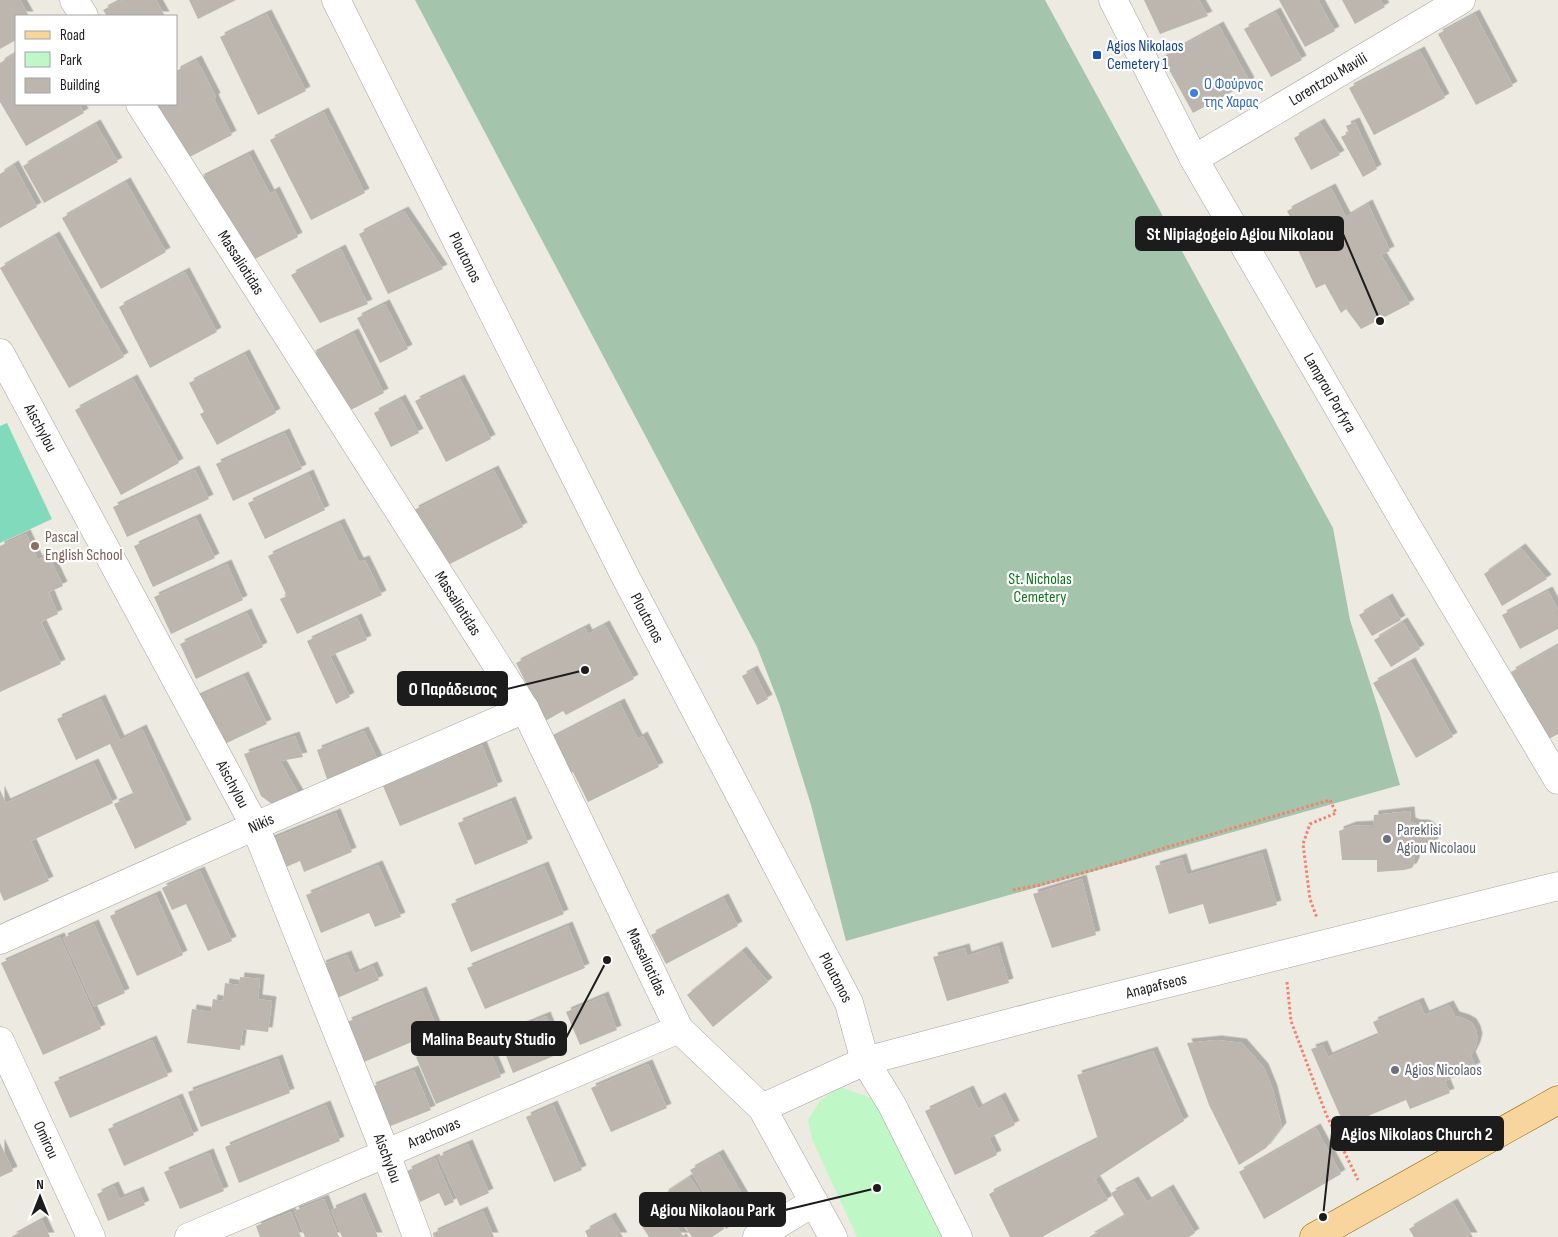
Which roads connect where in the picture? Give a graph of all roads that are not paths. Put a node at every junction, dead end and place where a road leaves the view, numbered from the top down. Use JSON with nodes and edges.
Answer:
{"nodes":[{"id":1,"x":74,"y":0,"type":"edge"},
{"id":2,"x":336,"y":0,"type":"edge"},
{"id":3,"x":1113,"y":0,"type":"edge"},
{"id":4,"x":1462,"y":0,"type":"edge"},
{"id":5,"x":83,"y":15,"type":"edge"},
{"id":6,"x":141,"y":105,"type":"edge"},
{"id":7,"x":1194,"y":159,"type":"junction"},
{"id":8,"x":0,"y":353,"type":"edge"},
{"id":9,"x":525,"y":709,"type":"junction"},
{"id":10,"x":1558,"y":780,"type":"edge"},
{"id":11,"x":255,"y":826,"type":"junction"},
{"id":12,"x":1558,"y":886,"type":"edge"},
{"id":13,"x":0,"y":940,"type":"edge"},
{"id":14,"x":679,"y":1029,"type":"junction"},
{"id":15,"x":0,"y":1041,"type":"edge"},
{"id":16,"x":865,"y":1061,"type":"junction"},
{"id":17,"x":1558,"y":1100,"type":"edge"},
{"id":18,"x":762,"y":1108,"type":"junction"},
{"id":19,"x":386,"y":1154,"type":"junction"},
{"id":20,"x":814,"y":1202,"type":"junction"},
{"id":21,"x":90,"y":1237,"type":"edge"},
{"id":22,"x":189,"y":1237,"type":"edge"},
{"id":23,"x":417,"y":1237,"type":"edge"},
{"id":24,"x":757,"y":1237,"type":"edge"},
{"id":25,"x":833,"y":1237,"type":"edge"},
{"id":26,"x":958,"y":1237,"type":"edge"},
{"id":27,"x":1314,"y":1237,"type":"edge"}],
"edges":[{"from":1,"to":5,"type":"street"},
{"from":2,"to":16,"type":"street","name":"Ploutonos"},
{"from":3,"to":7,"type":"street","name":"Lamprou Porfyra"},
{"from":4,"to":7,"type":"street","name":"Lorentzou Mavili"},
{"from":6,"to":9,"type":"street","name":"Massaliotidas"},
{"from":7,"to":10,"type":"street","name":"Lamprou Porfyra"},
{"from":8,"to":11,"type":"street","name":"Aischylou"},
{"from":9,"to":11,"type":"street","name":"Nikis"},
{"from":9,"to":14,"type":"street","name":"Massaliotidas"},
{"from":11,"to":13,"type":"street","name":"Nikis"},
{"from":11,"to":19,"type":"street","name":"Aischylou"},
{"from":12,"to":16,"type":"street","name":"Anapafseos"},
{"from":14,"to":18,"type":"street","name":"Massaliotidas"},
{"from":14,"to":19,"type":"street","name":"Arachovas"},
{"from":15,"to":21,"type":"street","name":"Omirou"},
{"from":16,"to":18,"type":"street","name":"Anapafseos"},
{"from":16,"to":26,"type":"street","name":"Ploutonos"},
{"from":17,"to":27,"type":"main road"},
{"from":18,"to":20,"type":"street","name":"Massaliotidas"},
{"from":19,"to":22,"type":"street","name":"Arachovas"},
{"from":19,"to":23,"type":"street","name":"Aischylou"},
{"from":20,"to":24,"type":"street"},
{"from":20,"to":25,"type":"street","name":"Massaliotidas"}]}
